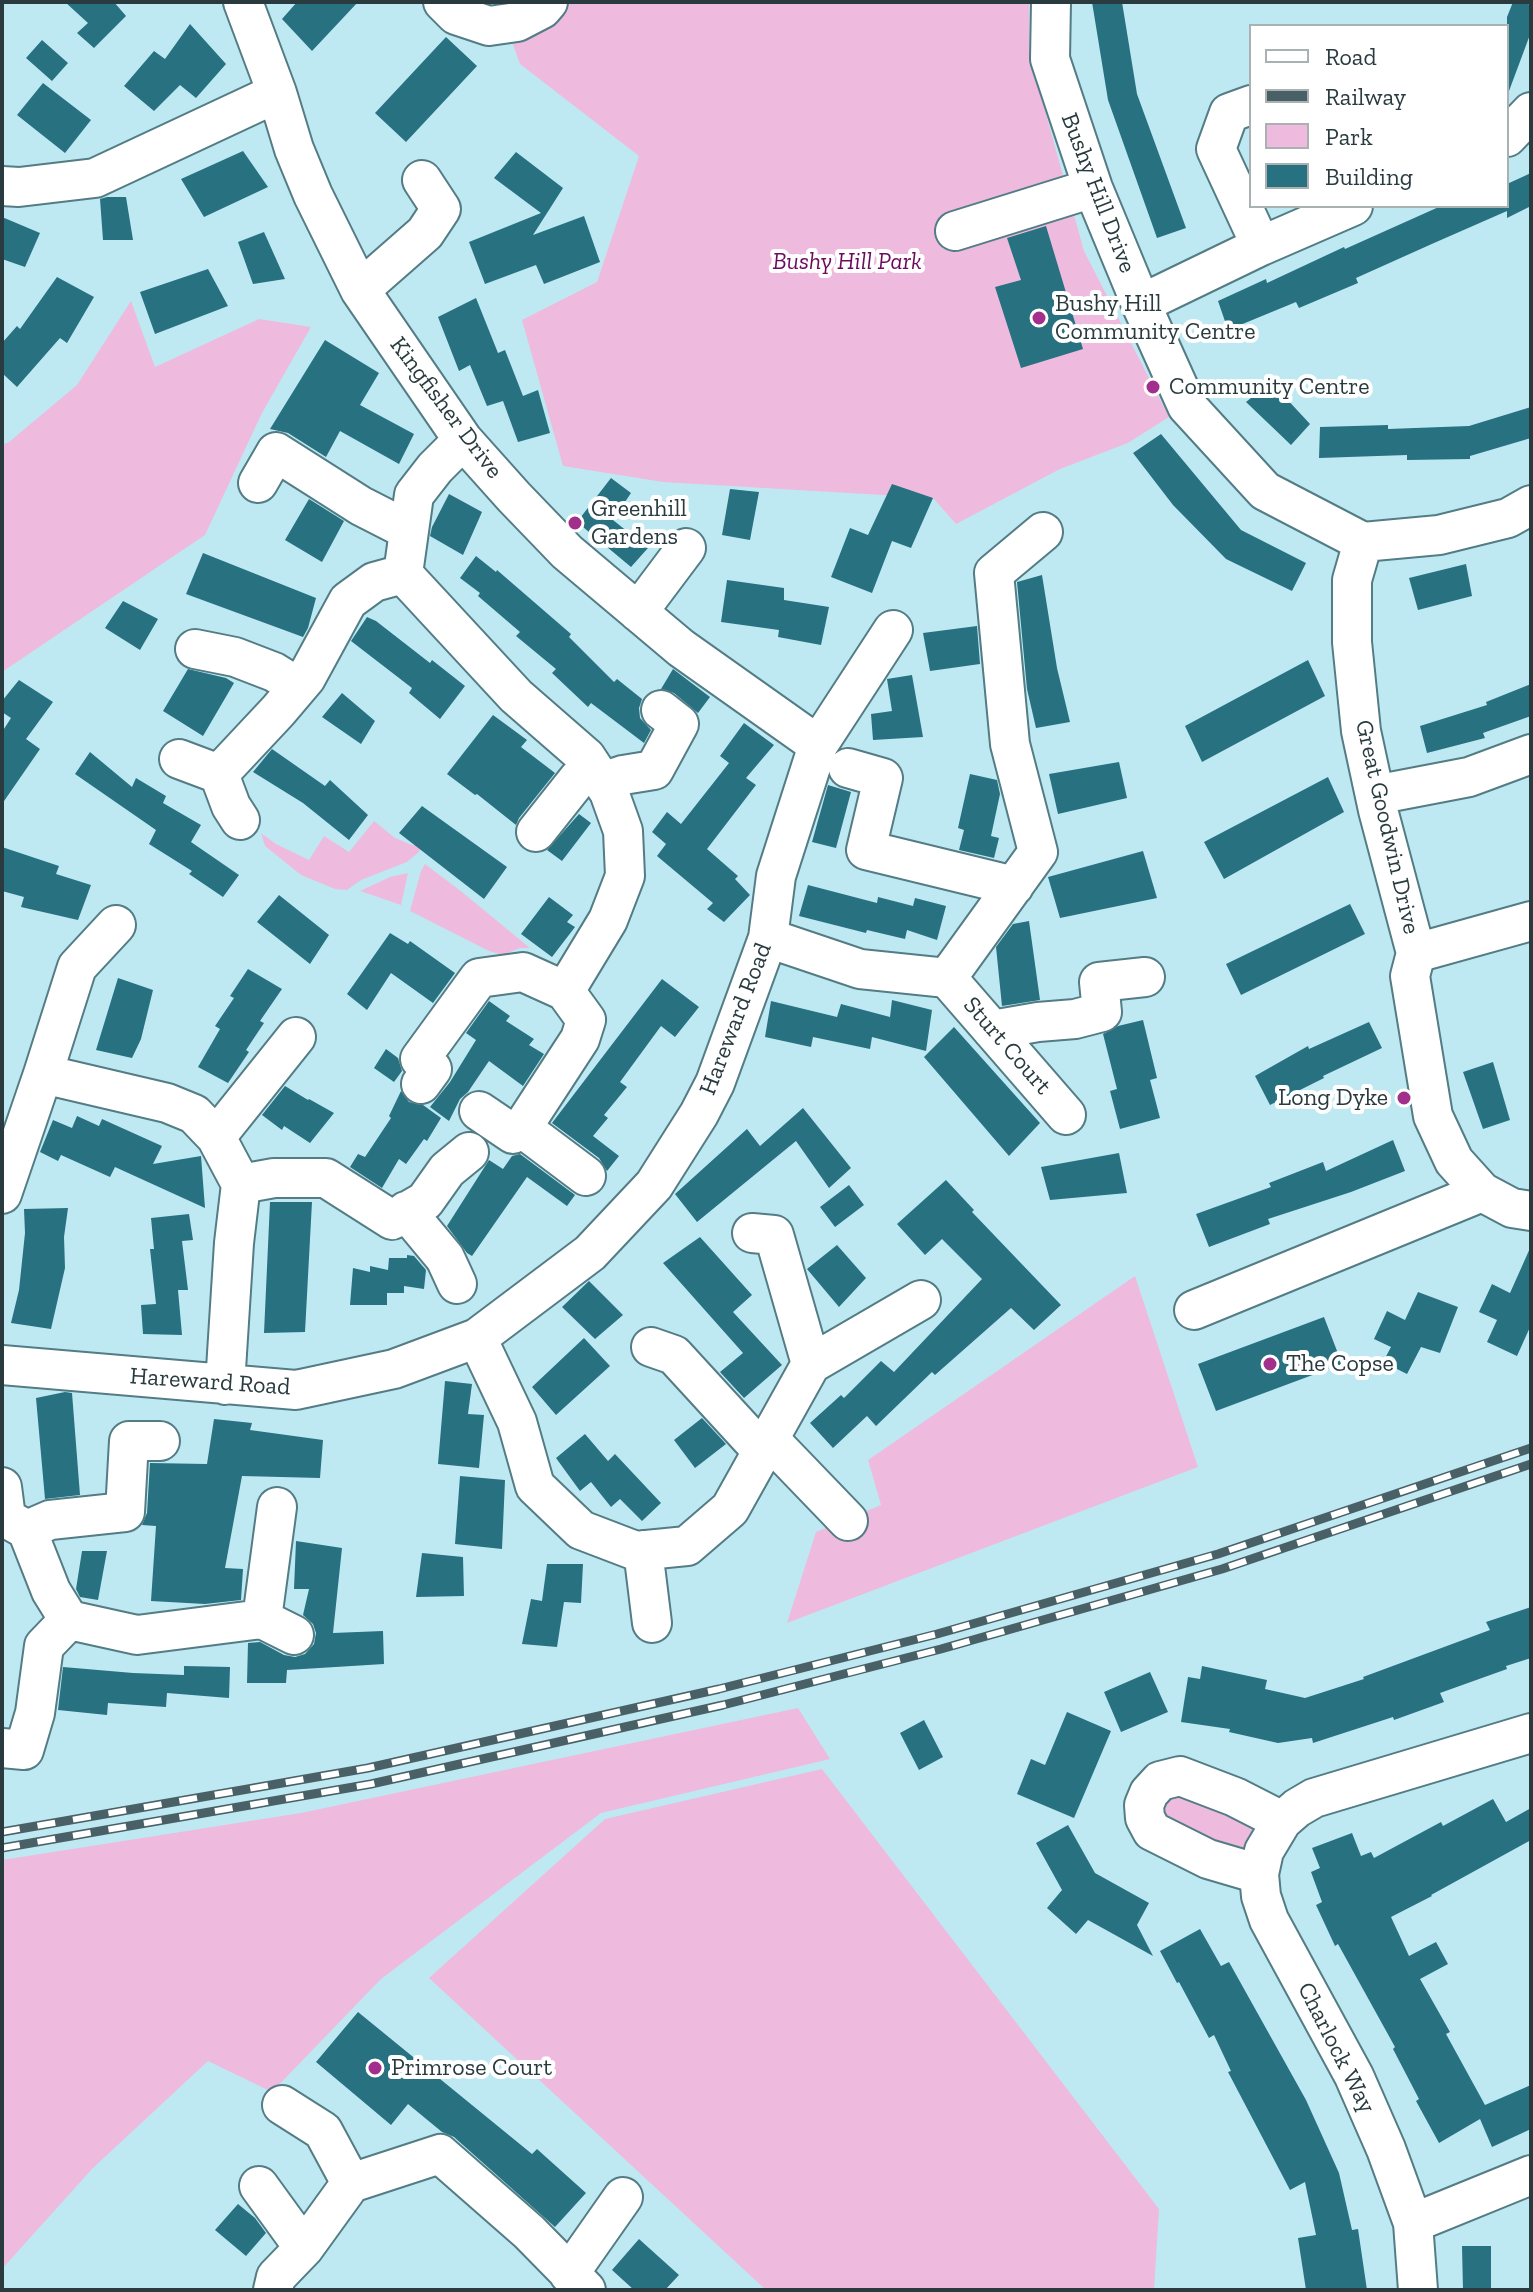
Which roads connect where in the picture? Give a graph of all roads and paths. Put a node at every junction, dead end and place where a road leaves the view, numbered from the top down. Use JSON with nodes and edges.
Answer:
{"nodes":[{"id":1,"x":243,"y":2,"type":"edge"},
{"id":2,"x":443,"y":2,"type":"edge"},
{"id":3,"x":548,"y":2,"type":"edge"},
{"id":4,"x":1051,"y":2,"type":"edge"},
{"id":5,"x":277,"y":93,"type":"junction"},
{"id":6,"x":1249,"y":106,"type":"edge"},
{"id":7,"x":1531,"y":112,"type":"edge"},
{"id":8,"x":1509,"y":135,"type":"edge"},
{"id":9,"x":422,"y":180,"type":"dead end"},
{"id":10,"x":2,"y":186,"type":"edge"},
{"id":11,"x":1093,"y":188,"type":"junction"},
{"id":12,"x":1348,"y":208,"type":"edge"},
{"id":13,"x":955,"y":231,"type":"dead end"},
{"id":14,"x":1261,"y":246,"type":"junction"},
{"id":15,"x":360,"y":290,"type":"junction"},
{"id":16,"x":1141,"y":304,"type":"junction"},
{"id":17,"x":463,"y":440,"type":"junction"},
{"id":18,"x":258,"y":483,"type":"dead end"},
{"id":19,"x":1531,"y":505,"type":"edge"},
{"id":20,"x":408,"y":530,"type":"junction"},
{"id":21,"x":1043,"y":532,"type":"dead end"},
{"id":22,"x":1363,"y":542,"type":"junction"},
{"id":23,"x":686,"y":548,"type":"dead end"},
{"id":24,"x":403,"y":574,"type":"junction"},
{"id":25,"x":638,"y":612,"type":"junction"},
{"id":26,"x":893,"y":630,"type":"dead end"},
{"id":27,"x":195,"y":649,"type":"dead end"},
{"id":28,"x":298,"y":687,"type":"junction"},
{"id":29,"x":661,"y":710,"type":"dead end"},
{"id":30,"x":818,"y":745,"type":"junction"},
{"id":31,"x":1531,"y":754,"type":"edge"},
{"id":32,"x":179,"y":759,"type":"dead end"},
{"id":33,"x":848,"y":768,"type":"dead end"},
{"id":34,"x":219,"y":774,"type":"junction"},
{"id":35,"x":598,"y":776,"type":"junction"},
{"id":36,"x":1375,"y":795,"type":"junction"},
{"id":37,"x":240,"y":820,"type":"dead end"},
{"id":38,"x":536,"y":832,"type":"dead end"},
{"id":39,"x":1014,"y":886,"type":"junction"},
{"id":40,"x":1531,"y":921,"type":"edge"},
{"id":41,"x":116,"y":925,"type":"dead end"},
{"id":42,"x":768,"y":938,"type":"junction"},
{"id":43,"x":1416,"y":953,"type":"junction"},
{"id":44,"x":1145,"y":977,"type":"dead end"},
{"id":45,"x":947,"y":978,"type":"junction"},
{"id":46,"x":575,"y":1006,"type":"junction"},
{"id":47,"x":992,"y":1030,"type":"junction"},
{"id":48,"x":296,"y":1037,"type":"dead end"},
{"id":49,"x":43,"y":1074,"type":"junction"},
{"id":50,"x":421,"y":1084,"type":"dead end"},
{"id":51,"x":479,"y":1111,"type":"dead end"},
{"id":52,"x":1066,"y":1115,"type":"dead end"},
{"id":53,"x":522,"y":1128,"type":"junction"},
{"id":54,"x":216,"y":1137,"type":"junction"},
{"id":55,"x":469,"y":1152,"type":"dead end"},
{"id":56,"x":586,"y":1176,"type":"dead end"},
{"id":57,"x":241,"y":1184,"type":"junction"},
{"id":58,"x":1482,"y":1192,"type":"junction"},
{"id":59,"x":2,"y":1194,"type":"edge"},
{"id":60,"x":1531,"y":1211,"type":"edge"},
{"id":61,"x":400,"y":1216,"type":"junction"},
{"id":62,"x":752,"y":1233,"type":"dead end"},
{"id":63,"x":457,"y":1284,"type":"dead end"},
{"id":64,"x":921,"y":1300,"type":"dead end"},
{"id":65,"x":1194,"y":1310,"type":"dead end"},
{"id":66,"x":477,"y":1338,"type":"junction"},
{"id":67,"x":651,"y":1347,"type":"dead end"},
{"id":68,"x":811,"y":1364,"type":"junction"},
{"id":69,"x":2,"y":1365,"type":"edge"},
{"id":70,"x":225,"y":1385,"type":"junction"},
{"id":71,"x":160,"y":1441,"type":"dead end"},
{"id":72,"x":766,"y":1446,"type":"junction"},
{"id":73,"x":277,"y":1507,"type":"dead end"},
{"id":74,"x":9,"y":1514,"type":"edge"},
{"id":75,"x":848,"y":1521,"type":"dead end"},
{"id":76,"x":643,"y":1550,"type":"junction"},
{"id":77,"x":69,"y":1620,"type":"junction"},
{"id":78,"x":652,"y":1623,"type":"dead end"},
{"id":79,"x":1531,"y":1733,"type":"edge"},
{"id":80,"x":2,"y":1748,"type":"edge"},
{"id":81,"x":1282,"y":1821,"type":"junction"},
{"id":82,"x":1259,"y":1874,"type":"junction"},
{"id":83,"x":282,"y":2105,"type":"dead end"},
{"id":84,"x":1531,"y":2175,"type":"edge"},
{"id":85,"x":351,"y":2183,"type":"junction"},
{"id":86,"x":259,"y":2186,"type":"dead end"},
{"id":87,"x":623,"y":2197,"type":"dead end"},
{"id":88,"x":1413,"y":2223,"type":"junction"},
{"id":89,"x":304,"y":2248,"type":"junction"},
{"id":90,"x":578,"y":2282,"type":"edge"},
{"id":91,"x":273,"y":2290,"type":"edge"},
{"id":92,"x":1418,"y":2290,"type":"edge"}],
"edges":[{"from":1,"to":5,"type":"street","name":"Kingfisher Drive"},
{"from":2,"to":3,"type":"street"},
{"from":4,"to":11,"type":"street","name":"Bushy Hill Drive"},
{"from":5,"to":10,"type":"street"},
{"from":5,"to":15,"type":"street","name":"Kingfisher Drive"},
{"from":6,"to":14,"type":"street"},
{"from":7,"to":8,"type":"street"},
{"from":9,"to":15,"type":"street"},
{"from":11,"to":13,"type":"street"},
{"from":11,"to":16,"type":"street","name":"Bushy Hill Drive"},
{"from":12,"to":14,"type":"street"},
{"from":14,"to":16,"type":"street"},
{"from":15,"to":17,"type":"street","name":"Kingfisher Drive"},
{"from":16,"to":22,"type":"street","name":"Bushy Hill Drive"},
{"from":17,"to":20,"type":"street"},
{"from":17,"to":25,"type":"street","name":"Kingfisher Drive"},
{"from":18,"to":20,"type":"street"},
{"from":19,"to":22,"type":"street"},
{"from":20,"to":24,"type":"street"},
{"from":21,"to":39,"type":"street"},
{"from":22,"to":36,"type":"street","name":"Great Goodwin Drive"},
{"from":23,"to":25,"type":"street"},
{"from":24,"to":28,"type":"street"},
{"from":24,"to":35,"type":"street"},
{"from":25,"to":30,"type":"street","name":"Kingfisher Drive"},
{"from":26,"to":30,"type":"street","name":"Hareward Road"},
{"from":27,"to":28,"type":"street"},
{"from":28,"to":34,"type":"street"},
{"from":29,"to":35,"type":"street"},
{"from":30,"to":42,"type":"street","name":"Hareward Road"},
{"from":31,"to":36,"type":"street"},
{"from":32,"to":34,"type":"street"},
{"from":33,"to":39,"type":"street"},
{"from":34,"to":37,"type":"street"},
{"from":35,"to":38,"type":"street"},
{"from":35,"to":46,"type":"street"},
{"from":36,"to":43,"type":"street","name":"Great Goodwin Drive"},
{"from":39,"to":45,"type":"street"},
{"from":40,"to":43,"type":"street"},
{"from":41,"to":49,"type":"street"},
{"from":42,"to":45,"type":"street"},
{"from":42,"to":66,"type":"street","name":"Hareward Road"},
{"from":43,"to":58,"type":"street","name":"Great Goodwin Drive"},
{"from":44,"to":47,"type":"street"},
{"from":45,"to":47,"type":"street","name":"Sturt Court"},
{"from":46,"to":50,"type":"street"},
{"from":46,"to":53,"type":"street"},
{"from":47,"to":52,"type":"street","name":"Sturt Court"},
{"from":48,"to":54,"type":"street"},
{"from":49,"to":54,"type":"street"},
{"from":49,"to":59,"type":"street"},
{"from":51,"to":53,"type":"street"},
{"from":53,"to":56,"type":"street"},
{"from":54,"to":57,"type":"street"},
{"from":55,"to":61,"type":"street"},
{"from":57,"to":61,"type":"street"},
{"from":57,"to":70,"type":"street"},
{"from":58,"to":60,"type":"street","name":"Great Goodwin Drive"},
{"from":58,"to":65,"type":"street"},
{"from":61,"to":63,"type":"street"},
{"from":62,"to":68,"type":"street"},
{"from":64,"to":68,"type":"street"},
{"from":66,"to":70,"type":"street","name":"Hareward Road"},
{"from":66,"to":76,"type":"street"},
{"from":67,"to":72,"type":"street"},
{"from":68,"to":72,"type":"street"},
{"from":69,"to":70,"type":"street","name":"Hareward Road"},
{"from":71,"to":74,"type":"street"},
{"from":72,"to":75,"type":"street"},
{"from":72,"to":76,"type":"street"},
{"from":73,"to":77,"type":"street"},
{"from":74,"to":77,"type":"street"},
{"from":76,"to":78,"type":"street"},
{"from":77,"to":80,"type":"street"},
{"from":79,"to":81,"type":"street"},
{"from":81,"to":82,"type":"street"},
{"from":81,"to":82,"type":"street"},
{"from":82,"to":88,"type":"street","name":"Charlock Way"},
{"from":83,"to":85,"type":"street"},
{"from":84,"to":88,"type":"street"},
{"from":85,"to":89,"type":"street"},
{"from":85,"to":90,"type":"street"},
{"from":86,"to":89,"type":"street"},
{"from":87,"to":90,"type":"street"},
{"from":88,"to":92,"type":"street","name":"Charlock Way"},
{"from":89,"to":91,"type":"street"}]}
